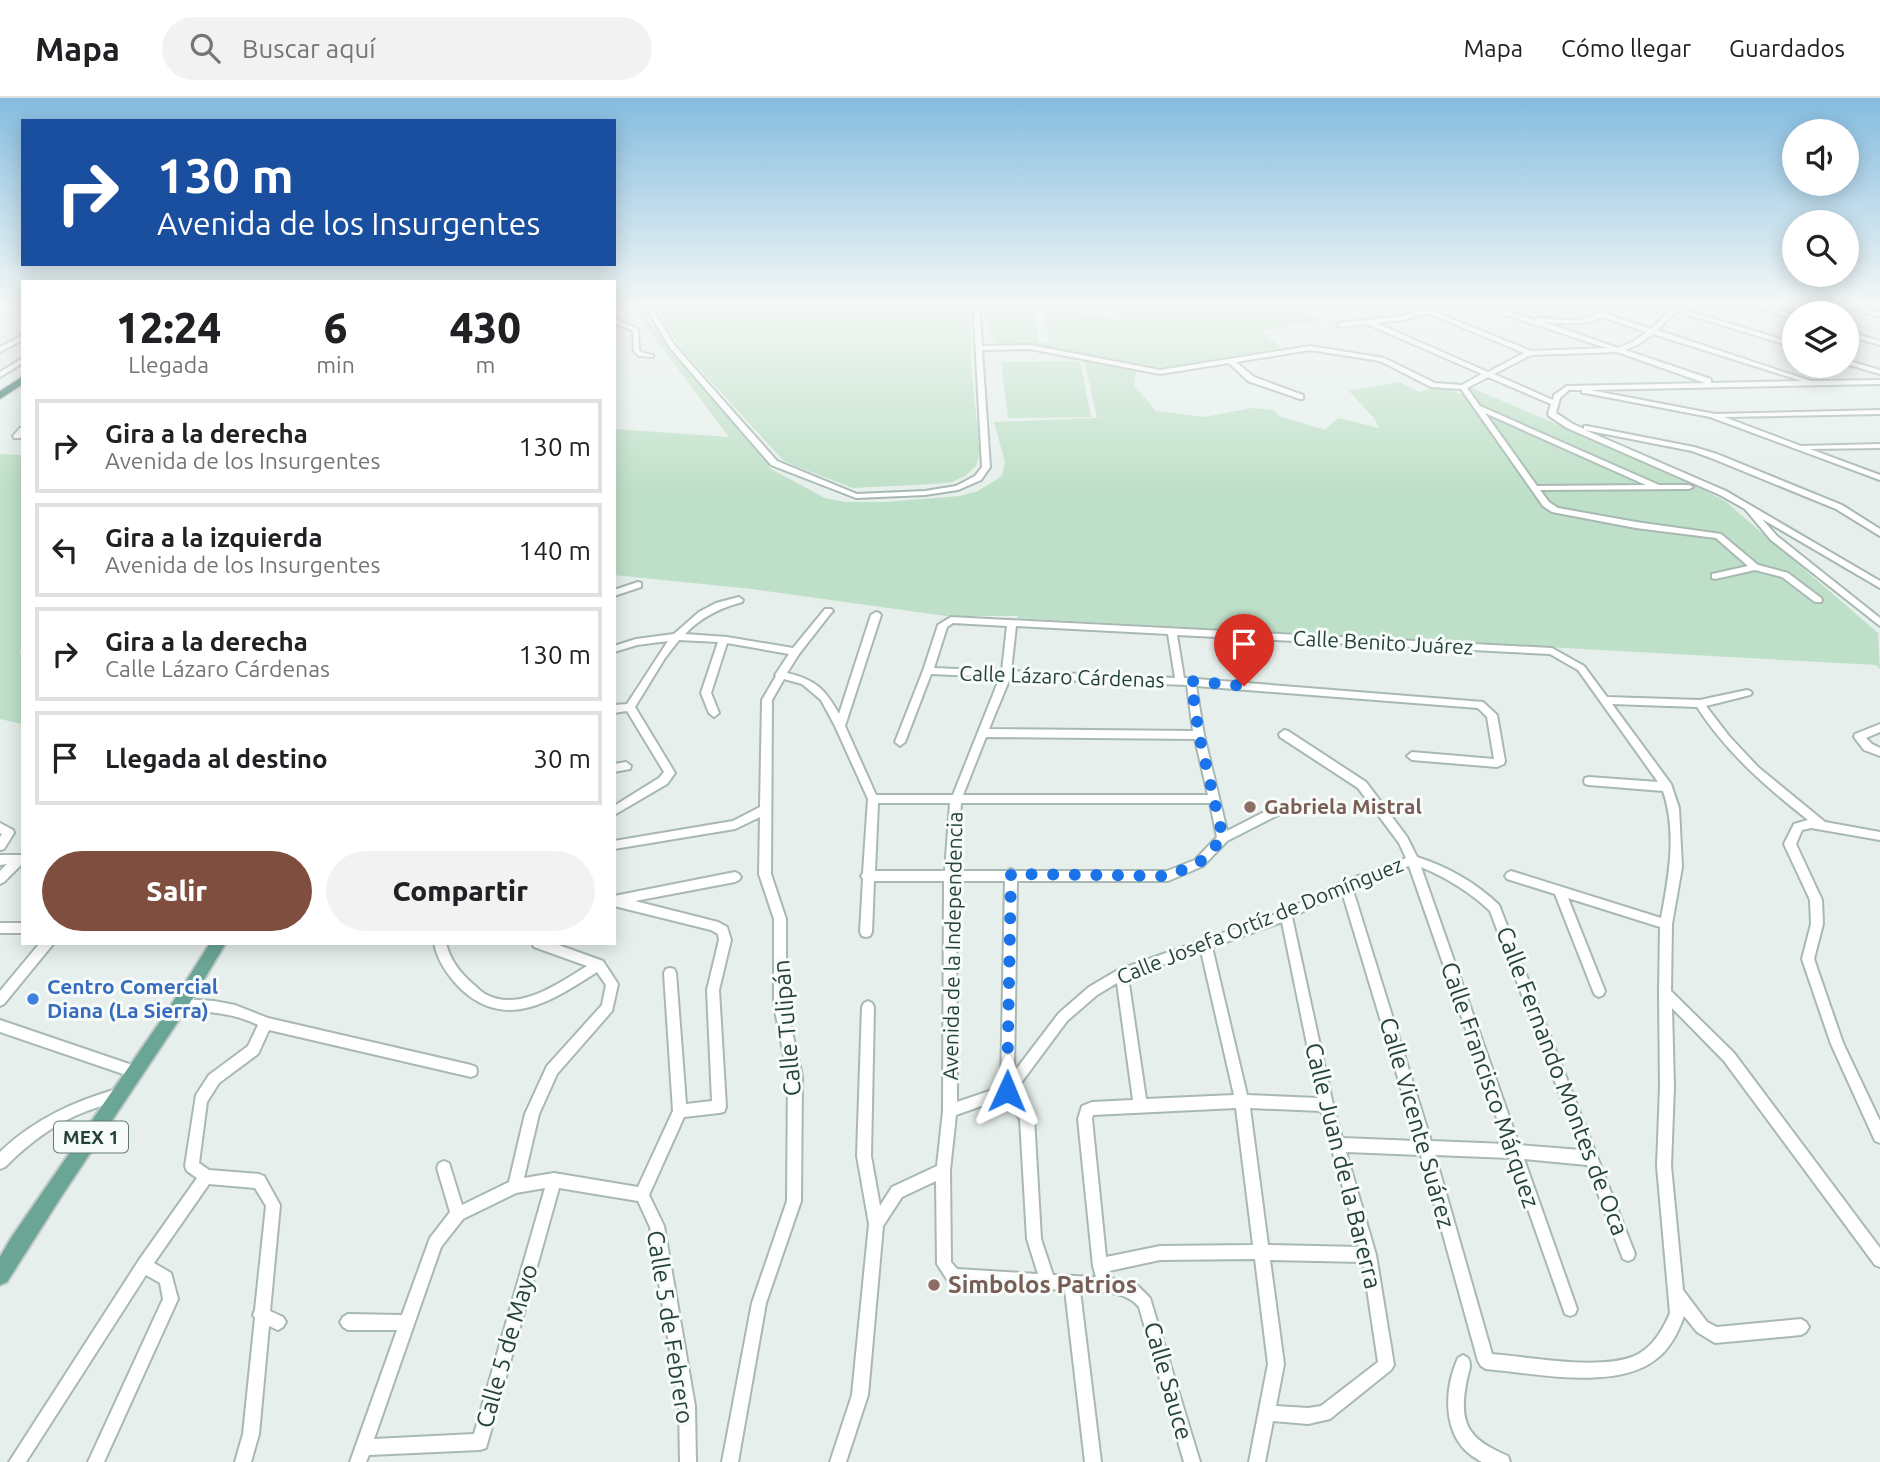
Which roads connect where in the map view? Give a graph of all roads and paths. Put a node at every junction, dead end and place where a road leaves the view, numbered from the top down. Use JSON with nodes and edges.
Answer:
{"nodes":[{"id":1,"x":688,"y":365,"type":"edge"},
{"id":2,"x":979,"y":365,"type":"edge"},
{"id":3,"x":1123,"y":365,"type":"edge"},
{"id":4,"x":1203,"y":365,"type":"edge"},
{"id":5,"x":1235,"y":365,"type":"edge"},
{"id":6,"x":1393,"y":365,"type":"edge"},
{"id":7,"x":1465,"y":365,"type":"edge"},
{"id":8,"x":1506,"y":365,"type":"edge"},
{"id":9,"x":1658,"y":365,"type":"edge"},
{"id":10,"x":1758,"y":365,"type":"edge"},
{"id":11,"x":1859,"y":366,"type":"edge"},
{"id":12,"x":21,"y":370,"type":"edge"},
{"id":13,"x":1880,"y":372,"type":"edge"},
{"id":14,"x":1486,"y":374,"type":"junction"},
{"id":15,"x":21,"y":381,"type":"edge"},
{"id":16,"x":1818,"y":383,"type":"junction"},
{"id":17,"x":1877,"y":383,"type":"edge"},
{"id":18,"x":1717,"y":385,"type":"junction"},
{"id":19,"x":0,"y":386,"type":"edge"},
{"id":20,"x":21,"y":386,"type":"edge"},
{"id":21,"x":1463,"y":387,"type":"junction"},
{"id":22,"x":1567,"y":388,"type":"junction"},
{"id":23,"x":0,"y":397,"type":"edge"},
{"id":24,"x":1300,"y":397,"type":"dead end"},
{"id":25,"x":1555,"y":403,"type":"junction"},
{"id":26,"x":1478,"y":407,"type":"junction"},
{"id":27,"x":1880,"y":412,"type":"edge"},
{"id":28,"x":1712,"y":415,"type":"junction"},
{"id":29,"x":1570,"y":426,"type":"junction"},
{"id":30,"x":1880,"y":446,"type":"edge"},
{"id":31,"x":1798,"y":447,"type":"junction"},
{"id":32,"x":1880,"y":478,"type":"edge"},
{"id":33,"x":1689,"y":486,"type":"dead end"},
{"id":34,"x":1657,"y":487,"type":"junction"},
{"id":35,"x":1537,"y":488,"type":"junction"},
{"id":36,"x":1745,"y":505,"type":"junction"},
{"id":37,"x":1880,"y":533,"type":"edge"},
{"id":38,"x":1755,"y":567,"type":"junction"},
{"id":39,"x":1715,"y":576,"type":"dead end"},
{"id":40,"x":638,"y":585,"type":"dead end"},
{"id":41,"x":1880,"y":585,"type":"edge"},
{"id":42,"x":616,"y":592,"type":"edge"},
{"id":43,"x":739,"y":600,"type":"dead end"},
{"id":44,"x":1818,"y":600,"type":"dead end"},
{"id":45,"x":828,"y":611,"type":"dead end"},
{"id":46,"x":876,"y":615,"type":"dead end"},
{"id":47,"x":1012,"y":622,"type":"junction"},
{"id":48,"x":1880,"y":624,"type":"edge"},
{"id":49,"x":1172,"y":633,"type":"junction"},
{"id":50,"x":675,"y":635,"type":"junction"},
{"id":51,"x":723,"y":640,"type":"junction"},
{"id":52,"x":616,"y":648,"type":"edge"},
{"id":53,"x":795,"y":652,"type":"junction"},
{"id":54,"x":928,"y":671,"type":"junction"},
{"id":55,"x":780,"y":675,"type":"junction"},
{"id":56,"x":1006,"y":676,"type":"junction"},
{"id":57,"x":1185,"y":681,"type":"junction"},
{"id":58,"x":1748,"y":693,"type":"dead end"},
{"id":59,"x":1603,"y":700,"type":"junction"},
{"id":60,"x":1700,"y":704,"type":"junction"},
{"id":61,"x":630,"y":707,"type":"junction"},
{"id":62,"x":616,"y":709,"type":"edge"},
{"id":63,"x":714,"y":713,"type":"dead end"},
{"id":64,"x":840,"y":726,"type":"junction"},
{"id":65,"x":1880,"y":728,"type":"edge"},
{"id":66,"x":985,"y":733,"type":"junction"},
{"id":67,"x":1284,"y":734,"type":"dead end"},
{"id":68,"x":1199,"y":735,"type":"junction"},
{"id":69,"x":900,"y":742,"type":"dead end"},
{"id":70,"x":1880,"y":752,"type":"edge"},
{"id":71,"x":1412,"y":756,"type":"dead end"},
{"id":72,"x":626,"y":766,"type":"dead end"},
{"id":73,"x":616,"y":768,"type":"edge"},
{"id":74,"x":1589,"y":781,"type":"dead end"},
{"id":75,"x":1667,"y":787,"type":"junction"},
{"id":76,"x":873,"y":799,"type":"junction"},
{"id":77,"x":1215,"y":799,"type":"junction"},
{"id":78,"x":956,"y":800,"type":"junction"},
{"id":79,"x":1280,"y":809,"type":"dead end"},
{"id":80,"x":616,"y":810,"type":"edge"},
{"id":81,"x":765,"y":810,"type":"junction"},
{"id":82,"x":1823,"y":826,"type":"junction"},
{"id":83,"x":0,"y":827,"type":"edge"},
{"id":84,"x":1880,"y":836,"type":"edge"},
{"id":85,"x":1223,"y":838,"type":"junction"},
{"id":86,"x":616,"y":845,"type":"edge"},
{"id":87,"x":0,"y":846,"type":"edge"},
{"id":88,"x":0,"y":860,"type":"edge"},
{"id":89,"x":20,"y":860,"type":"edge"},
{"id":90,"x":1413,"y":860,"type":"junction"},
{"id":91,"x":1011,"y":874,"type":"junction"},
{"id":92,"x":950,"y":875,"type":"junction"},
{"id":93,"x":867,"y":876,"type":"junction"},
{"id":94,"x":1511,"y":876,"type":"dead end"},
{"id":95,"x":735,"y":877,"type":"dead end"},
{"id":96,"x":0,"y":879,"type":"edge"},
{"id":97,"x":1346,"y":886,"type":"junction"},
{"id":98,"x":1559,"y":890,"type":"junction"},
{"id":99,"x":616,"y":901,"type":"edge"},
{"id":100,"x":616,"y":902,"type":"edge"},
{"id":101,"x":1286,"y":915,"type":"junction"},
{"id":102,"x":1666,"y":924,"type":"junction"},
{"id":103,"x":0,"y":928,"type":"edge"},
{"id":104,"x":21,"y":928,"type":"edge"},
{"id":105,"x":866,"y":932,"type":"dead end"},
{"id":106,"x":1205,"y":943,"type":"junction"},
{"id":107,"x":46,"y":945,"type":"edge"},
{"id":108,"x":217,"y":945,"type":"edge"},
{"id":109,"x":440,"y":945,"type":"edge"},
{"id":110,"x":544,"y":945,"type":"edge"},
{"id":111,"x":599,"y":965,"type":"junction"},
{"id":112,"x":670,"y":973,"type":"dead end"},
{"id":113,"x":1122,"y":974,"type":"junction"},
{"id":114,"x":1599,"y":991,"type":"dead end"},
{"id":115,"x":1665,"y":993,"type":"junction"},
{"id":116,"x":0,"y":1000,"type":"edge"},
{"id":117,"x":181,"y":1005,"type":"junction"},
{"id":118,"x":868,"y":1007,"type":"dead end"},
{"id":119,"x":266,"y":1023,"type":"junction"},
{"id":120,"x":0,"y":1026,"type":"edge"},
{"id":121,"x":471,"y":1071,"type":"dead end"},
{"id":122,"x":135,"y":1072,"type":"junction"},
{"id":123,"x":1007,"y":1091,"type":"junction"},
{"id":124,"x":120,"y":1094,"type":"junction"},
{"id":125,"x":1242,"y":1101,"type":"junction"},
{"id":126,"x":1326,"y":1105,"type":"junction"},
{"id":127,"x":1140,"y":1106,"type":"junction"},
{"id":128,"x":680,"y":1111,"type":"junction"},
{"id":129,"x":950,"y":1111,"type":"junction"},
{"id":130,"x":1880,"y":1135,"type":"edge"},
{"id":131,"x":1338,"y":1145,"type":"junction"},
{"id":132,"x":1427,"y":1150,"type":"junction"},
{"id":133,"x":1512,"y":1151,"type":"junction"},
{"id":134,"x":1589,"y":1158,"type":"junction"},
{"id":135,"x":0,"y":1162,"type":"edge"},
{"id":136,"x":444,"y":1168,"type":"dead end"},
{"id":137,"x":943,"y":1170,"type":"junction"},
{"id":138,"x":206,"y":1177,"type":"junction"},
{"id":139,"x":554,"y":1180,"type":"junction"},
{"id":140,"x":515,"y":1186,"type":"junction"},
{"id":141,"x":642,"y":1195,"type":"junction"},
{"id":142,"x":458,"y":1214,"type":"junction"},
{"id":143,"x":876,"y":1224,"type":"junction"},
{"id":144,"x":1260,"y":1252,"type":"junction"},
{"id":145,"x":1628,"y":1254,"type":"dead end"},
{"id":146,"x":1369,"y":1255,"type":"junction"},
{"id":147,"x":1880,"y":1260,"type":"edge"},
{"id":148,"x":144,"y":1265,"type":"junction"},
{"id":149,"x":1100,"y":1266,"type":"junction"},
{"id":150,"x":0,"y":1275,"type":"edge"},
{"id":151,"x":953,"y":1276,"type":"joint"},
{"id":152,"x":1048,"y":1281,"type":"junction"},
{"id":153,"x":1072,"y":1285,"type":"junction"},
{"id":154,"x":1106,"y":1285,"type":"junction"},
{"id":155,"x":1678,"y":1294,"type":"junction"},
{"id":156,"x":1570,"y":1309,"type":"dead end"},
{"id":157,"x":261,"y":1315,"type":"junction"},
{"id":158,"x":278,"y":1322,"type":"dead end"},
{"id":159,"x":348,"y":1322,"type":"dead end"},
{"id":160,"x":406,"y":1323,"type":"junction"},
{"id":161,"x":1801,"y":1327,"type":"dead end"},
{"id":162,"x":1463,"y":1363,"type":"dead end"},
{"id":163,"x":1266,"y":1413,"type":"junction"},
{"id":164,"x":362,"y":1454,"type":"edge"},
{"id":165,"x":17,"y":1462,"type":"edge"},
{"id":166,"x":96,"y":1462,"type":"edge"},
{"id":167,"x":243,"y":1462,"type":"edge"},
{"id":168,"x":688,"y":1462,"type":"edge"},
{"id":169,"x":730,"y":1462,"type":"edge"},
{"id":170,"x":838,"y":1462,"type":"edge"},
{"id":171,"x":1093,"y":1462,"type":"edge"},
{"id":172,"x":1192,"y":1462,"type":"edge"},
{"id":173,"x":1257,"y":1462,"type":"edge"},
{"id":174,"x":1502,"y":1462,"type":"edge"}],
"edges":[{"from":1,"to":2,"type":"street"},
{"from":3,"to":4,"type":"street"},
{"from":5,"to":24,"type":"street"},
{"from":6,"to":21,"type":"street"},
{"from":7,"to":14,"type":"street"},
{"from":8,"to":14,"type":"street"},
{"from":9,"to":18,"type":"street"},
{"from":10,"to":16,"type":"street"},
{"from":11,"to":13,"type":"street"},
{"from":12,"to":19,"type":"highway"},
{"from":14,"to":21,"type":"street"},
{"from":14,"to":25,"type":"street"},
{"from":15,"to":23,"type":"highway"},
{"from":16,"to":17,"type":"street"},
{"from":16,"to":18,"type":"street"},
{"from":18,"to":22,"type":"street"},
{"from":20,"to":23,"type":"highway"},
{"from":21,"to":26,"type":"street"},
{"from":22,"to":25,"type":"street"},
{"from":22,"to":28,"type":"street"},
{"from":25,"to":29,"type":"street"},
{"from":26,"to":34,"type":"street"},
{"from":26,"to":35,"type":"street"},
{"from":27,"to":28,"type":"street"},
{"from":28,"to":31,"type":"street"},
{"from":29,"to":36,"type":"street"},
{"from":29,"to":37,"type":"street"},
{"from":30,"to":31,"type":"street"},
{"from":31,"to":32,"type":"street"},
{"from":33,"to":34,"type":"street"},
{"from":34,"to":35,"type":"street"},
{"from":35,"to":38,"type":"street"},
{"from":36,"to":41,"type":"street"},
{"from":36,"to":48,"type":"street"},
{"from":38,"to":39,"type":"street"},
{"from":38,"to":44,"type":"street"},
{"from":40,"to":42,"type":"street"},
{"from":43,"to":50,"type":"street"},
{"from":45,"to":53,"type":"street","name":"Calle Tulipán"},
{"from":46,"to":64,"type":"street"},
{"from":47,"to":49,"type":"street","name":"Calle Benito Juárez"},
{"from":47,"to":54,"type":"street","name":"Calle Benito Juárez"},
{"from":47,"to":56,"type":"street","name":"Avenida de la Independencia"},
{"from":49,"to":57,"type":"street"},
{"from":49,"to":59,"type":"street","name":"Calle Benito Juárez"},
{"from":50,"to":51,"type":"street"},
{"from":50,"to":52,"type":"street"},
{"from":50,"to":61,"type":"street"},
{"from":51,"to":53,"type":"street"},
{"from":51,"to":63,"type":"street"},
{"from":53,"to":55,"type":"street","name":"Calle Tulipán"},
{"from":54,"to":56,"type":"street","name":"Calle Lázaro Cárdenas"},
{"from":54,"to":69,"type":"street"},
{"from":55,"to":64,"type":"street"},
{"from":55,"to":81,"type":"street","name":"Calle Tulipán"},
{"from":56,"to":57,"type":"street","name":"Calle Lázaro Cárdenas"},
{"from":56,"to":66,"type":"street","name":"Avenida de la Independencia"},
{"from":57,"to":68,"type":"street"},
{"from":57,"to":71,"type":"street","name":"Calle Lázaro Cárdenas"},
{"from":58,"to":60,"type":"street"},
{"from":59,"to":60,"type":"street"},
{"from":59,"to":75,"type":"street"},
{"from":60,"to":82,"type":"street"},
{"from":61,"to":62,"type":"street"},
{"from":61,"to":80,"type":"street"},
{"from":64,"to":76,"type":"street"},
{"from":65,"to":70,"type":"street"},
{"from":66,"to":68,"type":"street"},
{"from":66,"to":78,"type":"street","name":"Avenida de la Independencia"},
{"from":67,"to":90,"type":"street","name":"Calle Francisco Márquez"},
{"from":68,"to":77,"type":"street"},
{"from":72,"to":73,"type":"street"},
{"from":74,"to":75,"type":"street"},
{"from":75,"to":102,"type":"street"},
{"from":76,"to":78,"type":"street"},
{"from":76,"to":93,"type":"street"},
{"from":77,"to":78,"type":"street"},
{"from":77,"to":85,"type":"street"},
{"from":78,"to":92,"type":"street","name":"Avenida de la Independencia"},
{"from":79,"to":85,"type":"street"},
{"from":81,"to":86,"type":"street"},
{"from":81,"to":169,"type":"street","name":"Calle Tulipán"},
{"from":82,"to":84,"type":"street"},
{"from":82,"to":130,"type":"street"},
{"from":83,"to":87,"type":"street"},
{"from":85,"to":91,"type":"street"},
{"from":88,"to":89,"type":"street"},
{"from":89,"to":96,"type":"street"},
{"from":90,"to":97,"type":"street","name":"Calle Josefa Ortíz de Domínguez"},
{"from":90,"to":133,"type":"street","name":"Calle Francisco Márquez"},
{"from":90,"to":134,"type":"street","name":"Calle Fernando Montes de Oca"},
{"from":91,"to":92,"type":"street"},
{"from":91,"to":123,"type":"street"},
{"from":92,"to":93,"type":"street"},
{"from":92,"to":129,"type":"street","name":"Avenida de la Independencia"},
{"from":93,"to":105,"type":"street"},
{"from":94,"to":98,"type":"street"},
{"from":95,"to":99,"type":"street"},
{"from":97,"to":101,"type":"street","name":"Calle Josefa Ortíz de Domínguez"},
{"from":97,"to":132,"type":"street","name":"Calle Vicente Suárez"},
{"from":98,"to":102,"type":"street"},
{"from":98,"to":114,"type":"street"},
{"from":100,"to":128,"type":"street"},
{"from":101,"to":106,"type":"street","name":"Calle Josefa Ortíz de Domínguez"},
{"from":101,"to":126,"type":"street","name":"Calle Juan de la Barerra"},
{"from":102,"to":115,"type":"street"},
{"from":103,"to":104,"type":"street"},
{"from":106,"to":113,"type":"street","name":"Calle Josefa Ortíz de Domínguez"},
{"from":106,"to":125,"type":"street"},
{"from":107,"to":116,"type":"street"},
{"from":108,"to":117,"type":"main road","number":"MEX 1"},
{"from":109,"to":111,"type":"street"},
{"from":110,"to":111,"type":"street"},
{"from":111,"to":140,"type":"street"},
{"from":112,"to":128,"type":"street"},
{"from":113,"to":123,"type":"street","name":"Calle Josefa Ortíz de Domínguez"},
{"from":113,"to":127,"type":"street"},
{"from":115,"to":147,"type":"street"},
{"from":115,"to":155,"type":"street"},
{"from":117,"to":119,"type":"street"},
{"from":117,"to":122,"type":"main road","number":"MEX 1"},
{"from":118,"to":143,"type":"street"},
{"from":119,"to":121,"type":"street"},
{"from":119,"to":138,"type":"street"},
{"from":120,"to":122,"type":"street"},
{"from":122,"to":124,"type":"main road","number":"MEX 1"},
{"from":123,"to":129,"type":"street"},
{"from":123,"to":152,"type":"street"},
{"from":124,"to":135,"type":"street"},
{"from":124,"to":150,"type":"main road","number":"MEX 1"},
{"from":125,"to":126,"type":"street"},
{"from":125,"to":127,"type":"street"},
{"from":125,"to":144,"type":"street"},
{"from":126,"to":131,"type":"street","name":"Calle Juan de la Barerra"},
{"from":127,"to":149,"type":"street"},
{"from":128,"to":141,"type":"street"},
{"from":129,"to":137,"type":"street","name":"Avenida de la Independencia"},
{"from":131,"to":132,"type":"street"},
{"from":131,"to":146,"type":"street","name":"Calle Juan de la Barerra"},
{"from":132,"to":133,"type":"street"},
{"from":132,"to":155,"type":"street","name":"Calle Vicente Suárez"},
{"from":133,"to":134,"type":"street"},
{"from":133,"to":156,"type":"street","name":"Calle Francisco Márquez"},
{"from":134,"to":145,"type":"street","name":"Calle Fernando Montes de Oca"},
{"from":136,"to":142,"type":"street"},
{"from":137,"to":143,"type":"street"},
{"from":137,"to":151,"type":"street","name":"Avenida de la Independencia"},
{"from":138,"to":148,"type":"street"},
{"from":138,"to":157,"type":"street"},
{"from":139,"to":140,"type":"street"},
{"from":139,"to":141,"type":"street"},
{"from":139,"to":164,"type":"street","name":"Calle 5 de Mayo"},
{"from":140,"to":142,"type":"street"},
{"from":141,"to":168,"type":"street","name":"Calle 5 de Febrero"},
{"from":142,"to":160,"type":"street"},
{"from":143,"to":170,"type":"street"},
{"from":144,"to":146,"type":"street"},
{"from":144,"to":149,"type":"street"},
{"from":144,"to":163,"type":"street"},
{"from":146,"to":163,"type":"street","name":"Calle Juan de la Barerra"},
{"from":148,"to":165,"type":"street"},
{"from":148,"to":166,"type":"street"},
{"from":149,"to":154,"type":"street"},
{"from":151,"to":152,"type":"street","name":"Calle Sauce"},
{"from":152,"to":153,"type":"street","name":"Calle Sauce"},
{"from":153,"to":154,"type":"street","name":"Calle Sauce"},
{"from":153,"to":171,"type":"street"},
{"from":154,"to":172,"type":"street","name":"Calle Sauce"},
{"from":155,"to":161,"type":"street"},
{"from":157,"to":158,"type":"street"},
{"from":157,"to":167,"type":"street"},
{"from":159,"to":160,"type":"street"},
{"from":160,"to":164,"type":"street"},
{"from":162,"to":174,"type":"street"},
{"from":163,"to":173,"type":"street"}]}
